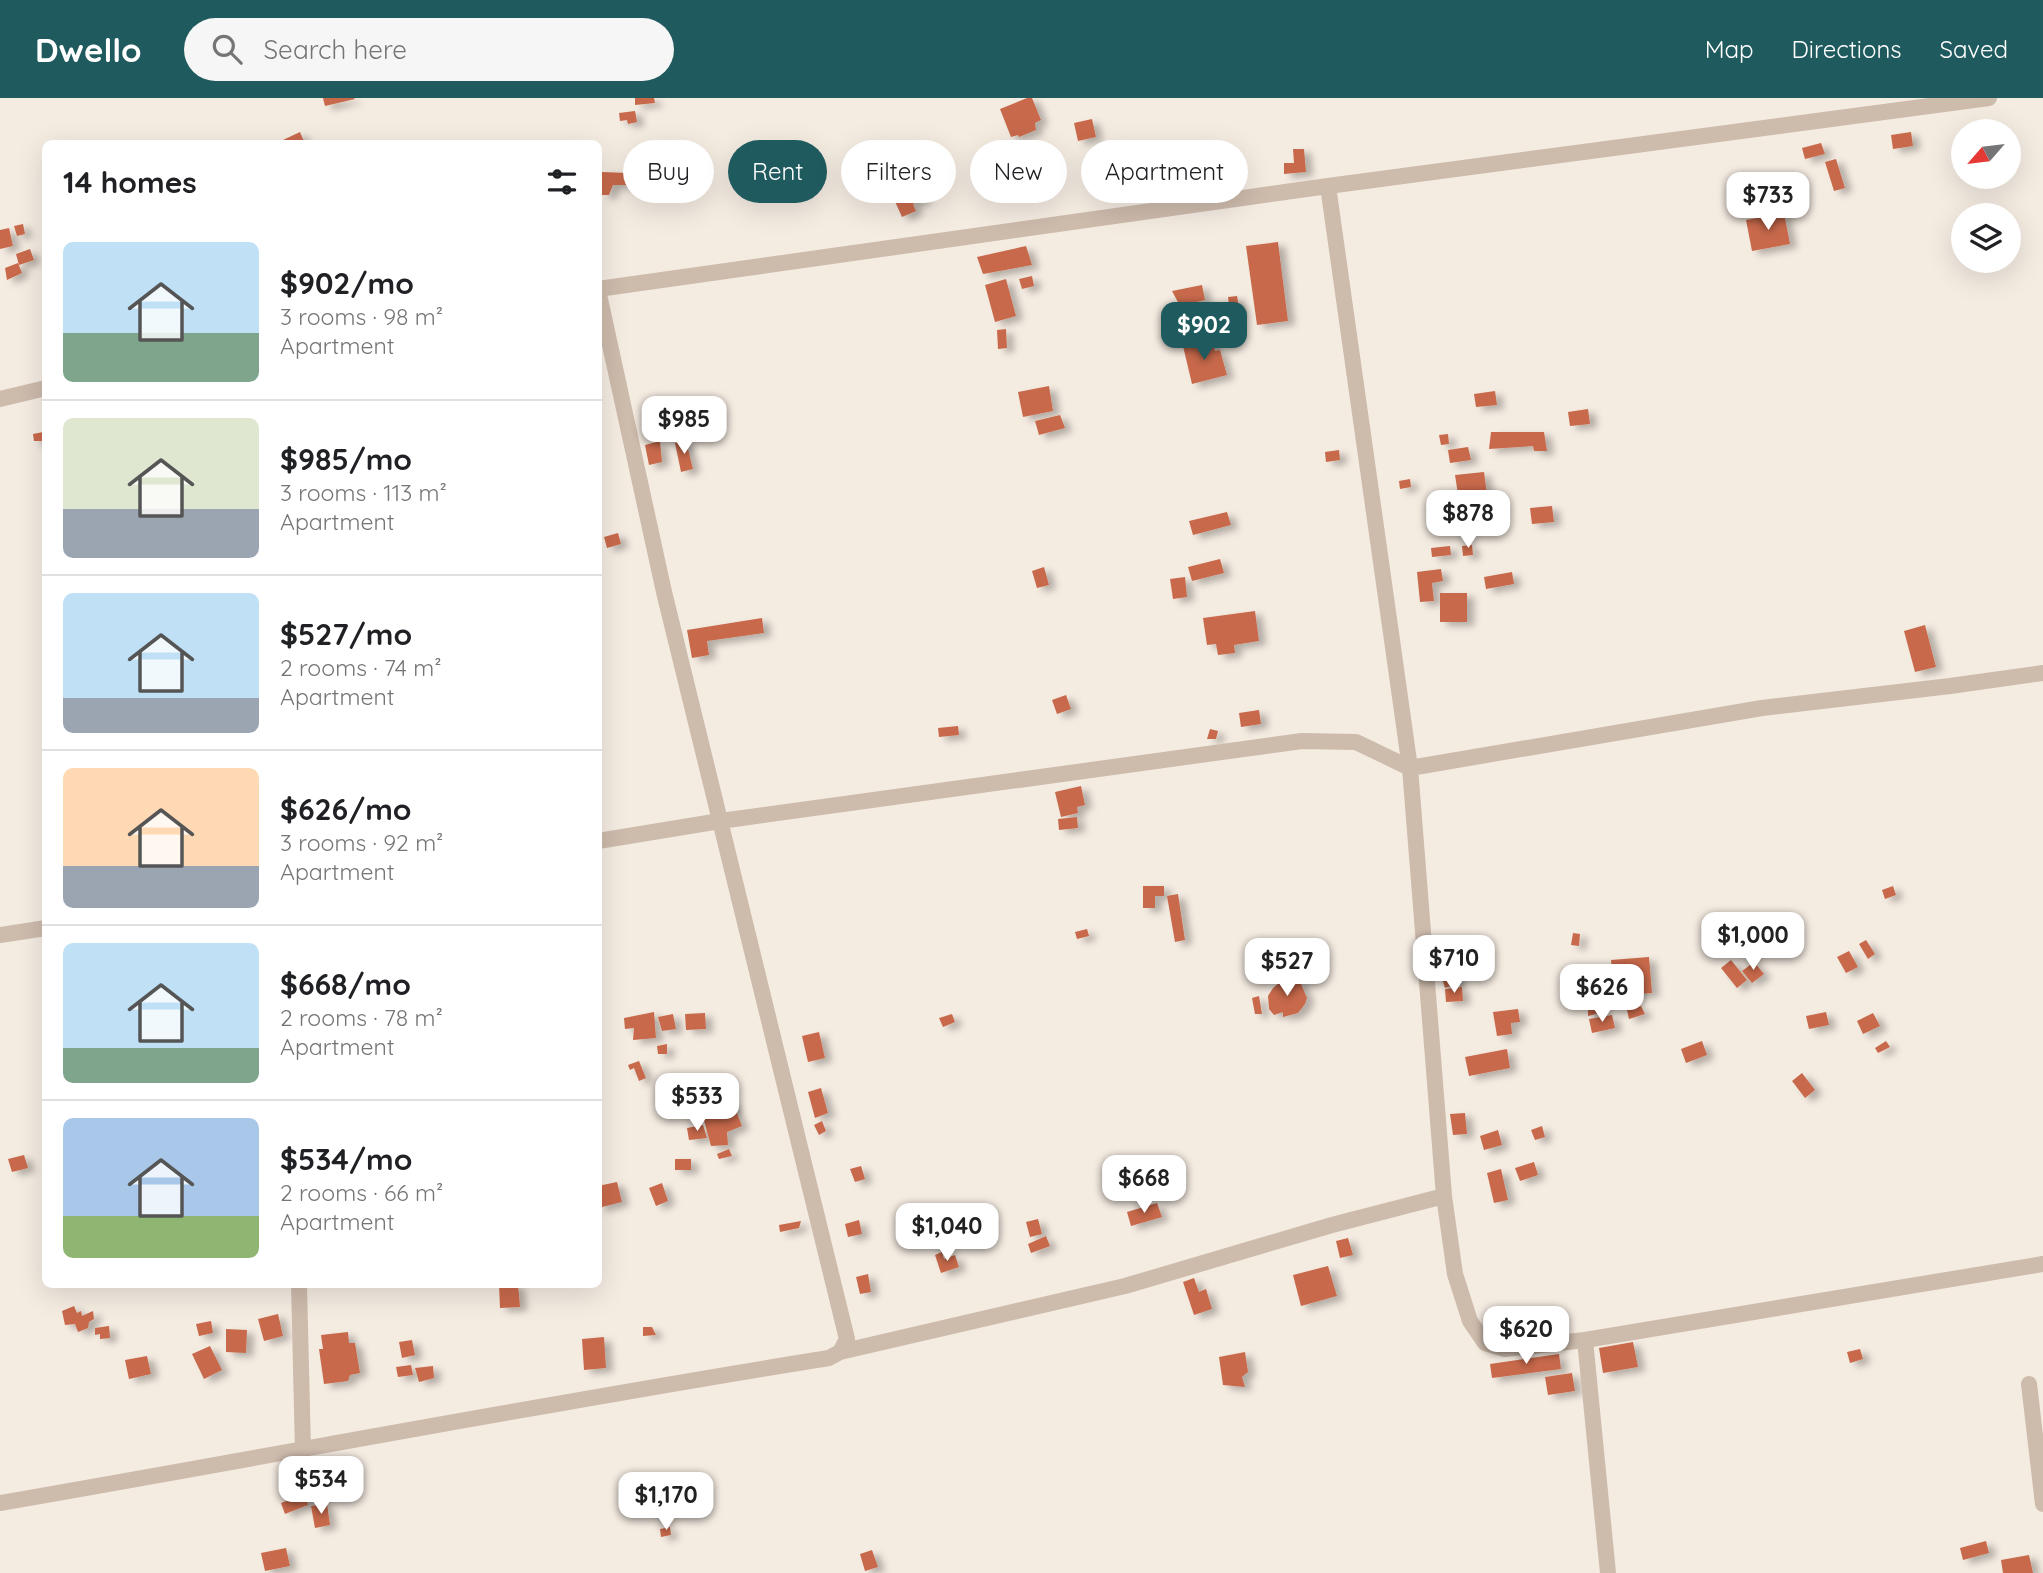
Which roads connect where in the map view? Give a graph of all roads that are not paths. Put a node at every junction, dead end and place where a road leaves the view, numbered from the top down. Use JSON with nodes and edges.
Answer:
{"nodes":[{"id":1,"x":1989,"y":98,"type":"edge"},
{"id":2,"x":1328,"y":186,"type":"junction"},
{"id":3,"x":602,"y":289,"type":"edge"},
{"id":4,"x":602,"y":308,"type":"edge"},
{"id":5,"x":42,"y":389,"type":"edge"},
{"id":6,"x":0,"y":399,"type":"edge"},
{"id":7,"x":2043,"y":673,"type":"edge"},
{"id":8,"x":1410,"y":768,"type":"junction"},
{"id":9,"x":720,"y":821,"type":"junction"},
{"id":10,"x":602,"y":840,"type":"edge"},
{"id":11,"x":42,"y":929,"type":"edge"},
{"id":12,"x":0,"y":935,"type":"edge"},
{"id":13,"x":1444,"y":1196,"type":"junction"},
{"id":14,"x":2043,"y":1264,"type":"edge"},
{"id":15,"x":299,"y":1288,"type":"edge"},
{"id":16,"x":1585,"y":1340,"type":"junction"},
{"id":17,"x":840,"y":1352,"type":"junction"},
{"id":18,"x":2029,"y":1384,"type":"dead end"},
{"id":19,"x":303,"y":1451,"type":"junction"},
{"id":20,"x":0,"y":1503,"type":"edge"},
{"id":21,"x":2043,"y":1504,"type":"edge"},
{"id":22,"x":1608,"y":1573,"type":"edge"}],
"edges":[{"from":1,"to":2,"type":"street"},
{"from":2,"to":3,"type":"street"},
{"from":2,"to":8,"type":"street"},
{"from":4,"to":9,"type":"street"},
{"from":5,"to":6,"type":"street"},
{"from":7,"to":8,"type":"street"},
{"from":8,"to":9,"type":"street"},
{"from":8,"to":13,"type":"street"},
{"from":9,"to":10,"type":"street"},
{"from":9,"to":17,"type":"street"},
{"from":11,"to":12,"type":"street"},
{"from":13,"to":16,"type":"street"},
{"from":13,"to":17,"type":"street"},
{"from":14,"to":16,"type":"street"},
{"from":15,"to":19,"type":"street"},
{"from":16,"to":22,"type":"street"},
{"from":17,"to":19,"type":"street"},
{"from":18,"to":21,"type":"street"},
{"from":19,"to":20,"type":"street"}]}
